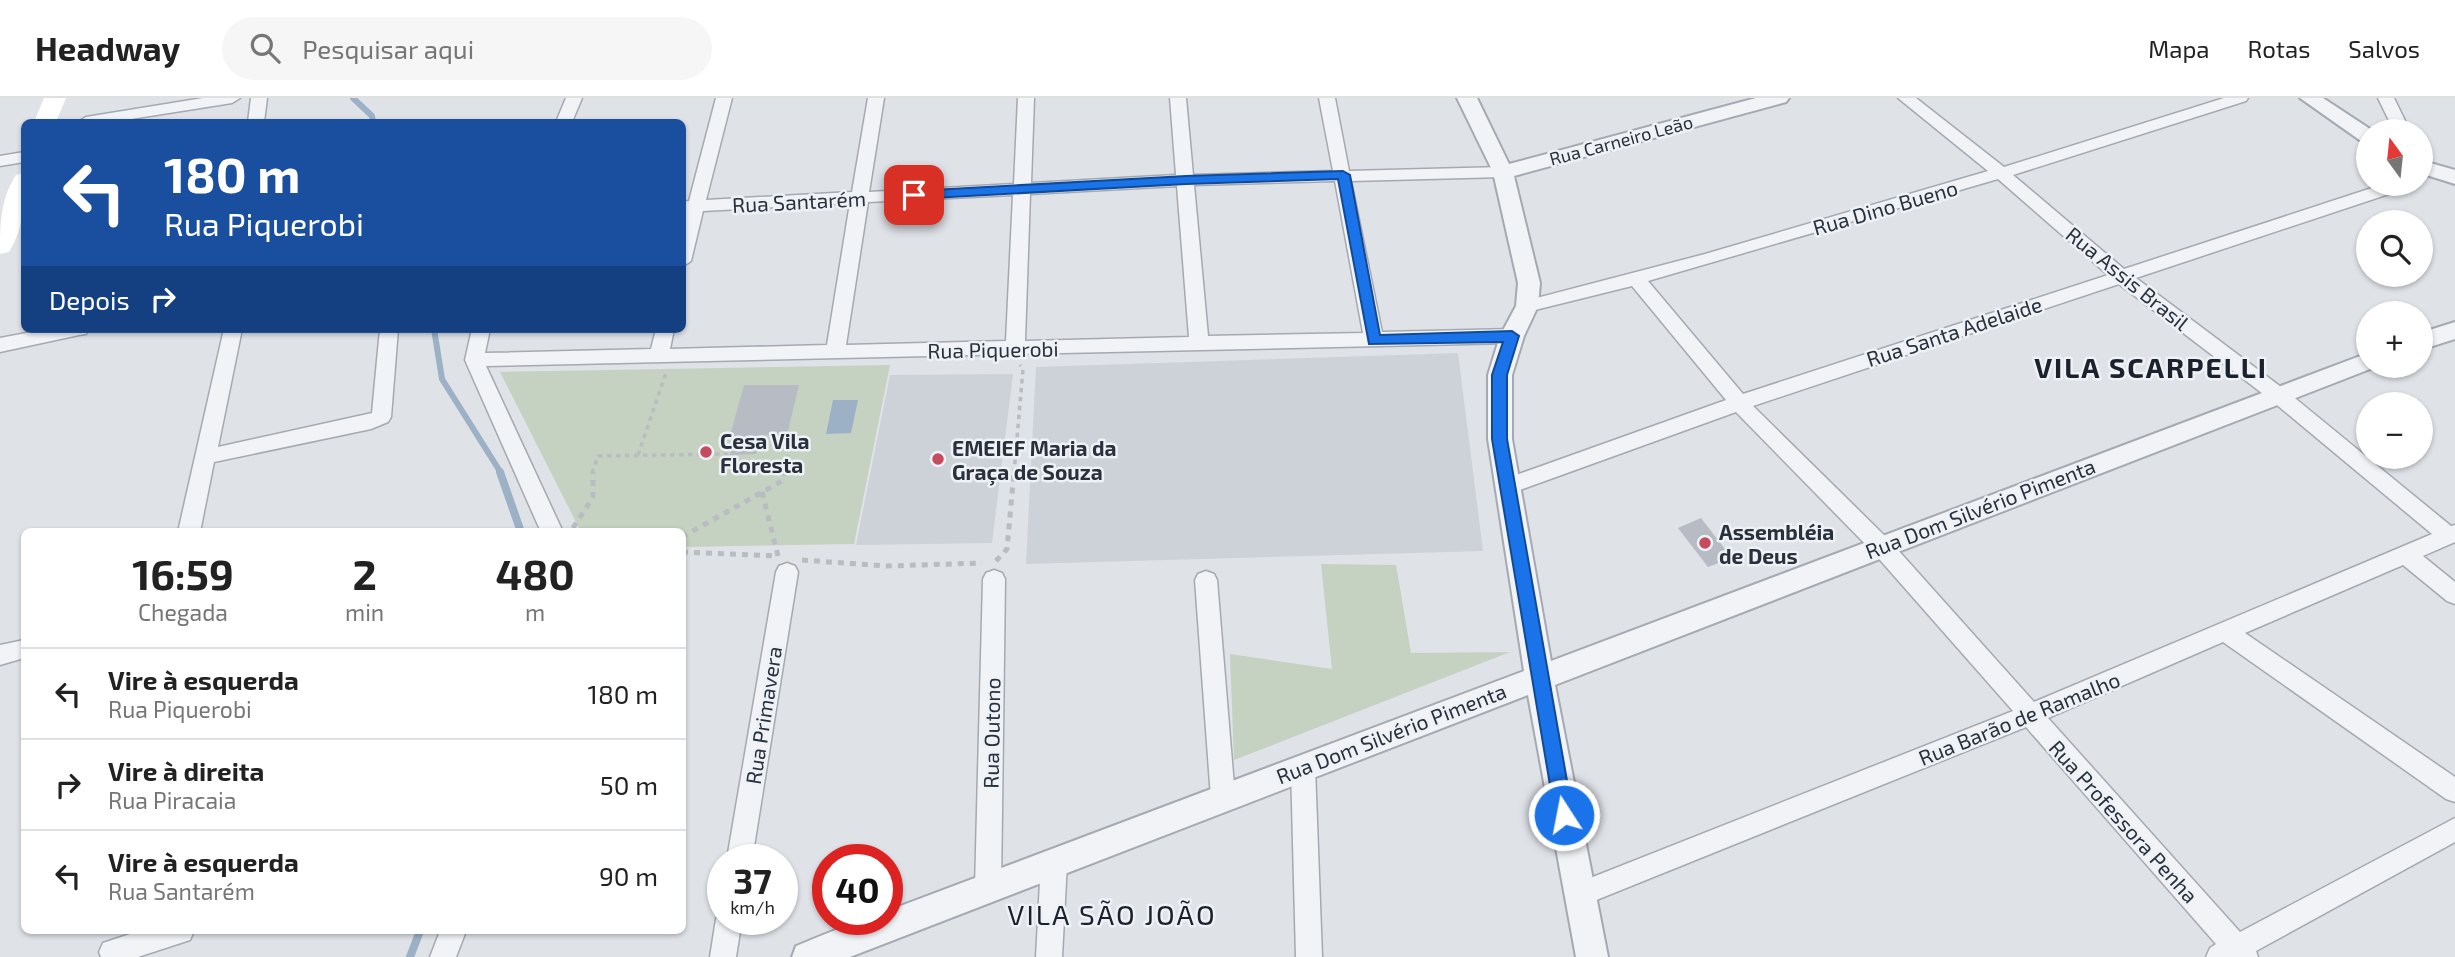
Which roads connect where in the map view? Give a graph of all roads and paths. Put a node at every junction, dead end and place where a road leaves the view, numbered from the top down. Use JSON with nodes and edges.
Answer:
{"nodes":[{"id":1,"x":54,"y":98,"type":"edge"},
{"id":2,"x":232,"y":98,"type":"edge"},
{"id":3,"x":258,"y":98,"type":"edge"},
{"id":4,"x":574,"y":98,"type":"edge"},
{"id":5,"x":723,"y":98,"type":"edge"},
{"id":6,"x":876,"y":98,"type":"edge"},
{"id":7,"x":1026,"y":98,"type":"edge"},
{"id":8,"x":1178,"y":98,"type":"edge"},
{"id":9,"x":1327,"y":98,"type":"edge"},
{"id":10,"x":1466,"y":98,"type":"edge"},
{"id":11,"x":1779,"y":98,"type":"edge"},
{"id":12,"x":1906,"y":98,"type":"edge"},
{"id":13,"x":2240,"y":98,"type":"edge"},
{"id":14,"x":2310,"y":98,"type":"edge"},
{"id":15,"x":2386,"y":98,"type":"edge"},
{"id":16,"x":46,"y":119,"type":"edge"},
{"id":17,"x":104,"y":119,"type":"edge"},
{"id":18,"x":256,"y":119,"type":"edge"},
{"id":19,"x":565,"y":119,"type":"edge"},
{"id":20,"x":2396,"y":119,"type":"edge"},
{"id":21,"x":2356,"y":129,"type":"edge"},
{"id":22,"x":21,"y":158,"type":"edge"},
{"id":23,"x":0,"y":161,"type":"edge"},
{"id":24,"x":1503,"y":172,"type":"junction"},
{"id":25,"x":2001,"y":173,"type":"junction"},
{"id":26,"x":2433,"y":173,"type":"edge"},
{"id":27,"x":1343,"y":175,"type":"junction"},
{"id":28,"x":2455,"y":177,"type":"edge"},
{"id":29,"x":1186,"y":180,"type":"junction"},
{"id":30,"x":21,"y":188,"type":"edge"},
{"id":31,"x":1021,"y":189,"type":"junction"},
{"id":32,"x":2365,"y":196,"type":"edge"},
{"id":33,"x":860,"y":197,"type":"junction"},
{"id":34,"x":689,"y":207,"type":"edge"},
{"id":35,"x":686,"y":230,"type":"edge"},
{"id":36,"x":0,"y":246,"type":"edge"},
{"id":37,"x":2121,"y":276,"type":"junction"},
{"id":38,"x":1637,"y":280,"type":"junction"},
{"id":39,"x":1527,"y":306,"type":"junction"},
{"id":40,"x":2455,"y":330,"type":"edge"},
{"id":41,"x":59,"y":333,"type":"edge"},
{"id":42,"x":232,"y":333,"type":"edge"},
{"id":43,"x":389,"y":333,"type":"edge"},
{"id":44,"x":480,"y":333,"type":"edge"},
{"id":45,"x":666,"y":333,"type":"edge"},
{"id":46,"x":1512,"y":336,"type":"junction"},
{"id":47,"x":2433,"y":338,"type":"edge"},
{"id":48,"x":1374,"y":340,"type":"junction"},
{"id":49,"x":0,"y":345,"type":"edge"},
{"id":50,"x":1199,"y":345,"type":"junction"},
{"id":51,"x":1015,"y":349,"type":"junction"},
{"id":52,"x":835,"y":352,"type":"junction"},
{"id":53,"x":665,"y":356,"type":"junction"},
{"id":54,"x":474,"y":360,"type":"junction"},
{"id":55,"x":2356,"y":367,"type":"edge"},
{"id":56,"x":2278,"y":396,"type":"junction"},
{"id":57,"x":1739,"y":403,"type":"junction"},
{"id":58,"x":772,"y":435,"type":"dead end"},
{"id":59,"x":638,"y":455,"type":"junction"},
{"id":60,"x":204,"y":457,"type":"junction"},
{"id":61,"x":728,"y":459,"type":"dead end"},
{"id":62,"x":1510,"y":486,"type":"junction"},
{"id":63,"x":762,"y":492,"type":"junction"},
{"id":64,"x":190,"y":528,"type":"edge"},
{"id":65,"x":549,"y":528,"type":"edge"},
{"id":66,"x":573,"y":528,"type":"edge"},
{"id":67,"x":2452,"y":534,"type":"edge"},
{"id":68,"x":686,"y":535,"type":"edge"},
{"id":69,"x":1881,"y":546,"type":"junction"},
{"id":70,"x":686,"y":552,"type":"edge"},
{"id":71,"x":2405,"y":554,"type":"junction"},
{"id":72,"x":782,"y":564,"type":"junction"},
{"id":73,"x":995,"y":570,"type":"junction"},
{"id":74,"x":1206,"y":580,"type":"dead end"},
{"id":75,"x":2455,"y":595,"type":"edge"},
{"id":76,"x":2224,"y":631,"type":"junction"},
{"id":77,"x":21,"y":650,"type":"edge"},
{"id":78,"x":0,"y":654,"type":"edge"},
{"id":79,"x":1539,"y":677,"type":"junction"},
{"id":80,"x":2030,"y":715,"type":"junction"},
{"id":81,"x":1303,"y":767,"type":"junction"},
{"id":82,"x":2455,"y":791,"type":"edge"},
{"id":83,"x":1223,"y":798,"type":"junction"},
{"id":84,"x":2455,"y":829,"type":"edge"},
{"id":85,"x":741,"y":844,"type":"edge"},
{"id":86,"x":1054,"y":863,"type":"junction"},
{"id":87,"x":988,"y":888,"type":"junction"},
{"id":88,"x":1579,"y":895,"type":"junction"},
{"id":89,"x":168,"y":934,"type":"edge"},
{"id":90,"x":452,"y":934,"type":"edge"},
{"id":91,"x":726,"y":935,"type":"edge"},
{"id":92,"x":113,"y":947,"type":"edge"},
{"id":93,"x":2234,"y":954,"type":"edge"},
{"id":94,"x":443,"y":957,"type":"edge"},
{"id":95,"x":723,"y":957,"type":"edge"},
{"id":96,"x":808,"y":957,"type":"edge"},
{"id":97,"x":1049,"y":957,"type":"edge"},
{"id":98,"x":1310,"y":957,"type":"edge"},
{"id":99,"x":1592,"y":957,"type":"edge"}],
"edges":[{"from":1,"to":16,"type":"main road"},
{"from":2,"to":17,"type":"street"},
{"from":3,"to":18,"type":"street"},
{"from":4,"to":19,"type":"street"},
{"from":5,"to":34,"type":"street"},
{"from":6,"to":33,"type":"street"},
{"from":7,"to":31,"type":"street"},
{"from":8,"to":29,"type":"street"},
{"from":9,"to":27,"type":"street"},
{"from":10,"to":24,"type":"street"},
{"from":11,"to":24,"type":"street","name":"Rua Carneiro Leão"},
{"from":12,"to":25,"type":"street","name":"Rua Assis Brasil"},
{"from":13,"to":25,"type":"street","name":"Rua Dino Bueno"},
{"from":14,"to":21,"type":"street"},
{"from":15,"to":20,"type":"street"},
{"from":22,"to":23,"type":"street"},
{"from":24,"to":27,"type":"street","name":"Rua Santarém"},
{"from":24,"to":39,"type":"street"},
{"from":25,"to":37,"type":"street","name":"Rua Assis Brasil"},
{"from":25,"to":38,"type":"street","name":"Rua Dino Bueno"},
{"from":26,"to":28,"type":"street"},
{"from":27,"to":29,"type":"street","name":"Rua Santarém"},
{"from":27,"to":48,"type":"street"},
{"from":29,"to":31,"type":"street","name":"Rua Santarém"},
{"from":29,"to":50,"type":"street"},
{"from":30,"to":36,"type":"main road"},
{"from":31,"to":33,"type":"street","name":"Rua Santarém"},
{"from":31,"to":51,"type":"street"},
{"from":32,"to":37,"type":"street","name":"Rua Santa Adelaide"},
{"from":33,"to":34,"type":"street","name":"Rua Santarém"},
{"from":33,"to":52,"type":"street"},
{"from":34,"to":35,"type":"street"},
{"from":37,"to":56,"type":"street","name":"Rua Assis Brasil"},
{"from":37,"to":57,"type":"street","name":"Rua Santa Adelaide"},
{"from":38,"to":39,"type":"street","name":"Rua Dino Bueno"},
{"from":38,"to":57,"type":"street","name":"Rua Professora Penha"},
{"from":39,"to":46,"type":"street"},
{"from":40,"to":47,"type":"street"},
{"from":41,"to":49,"type":"street"},
{"from":42,"to":60,"type":"street"},
{"from":43,"to":60,"type":"street"},
{"from":44,"to":54,"type":"street"},
{"from":45,"to":53,"type":"street"},
{"from":46,"to":48,"type":"street","name":"Rua Piquerobi"},
{"from":46,"to":62,"type":"street"},
{"from":48,"to":50,"type":"street","name":"Rua Piquerobi"},
{"from":50,"to":51,"type":"street","name":"Rua Piquerobi"},
{"from":51,"to":52,"type":"street","name":"Rua Piquerobi"},
{"from":51,"to":73,"type":"path"},
{"from":52,"to":53,"type":"street","name":"Rua Piquerobi"},
{"from":53,"to":54,"type":"street","name":"Rua Piquerobi"},
{"from":53,"to":59,"type":"path"},
{"from":54,"to":65,"type":"street"},
{"from":55,"to":56,"type":"street","name":"Rua Dom Silvério Pimenta"},
{"from":56,"to":67,"type":"street","name":"Rua Assis Brasil"},
{"from":56,"to":69,"type":"street","name":"Rua Dom Silvério Pimenta"},
{"from":57,"to":62,"type":"street","name":"Rua Santa Adelaide"},
{"from":57,"to":69,"type":"street","name":"Rua Professora Penha"},
{"from":58,"to":63,"type":"path"},
{"from":59,"to":61,"type":"path"},
{"from":59,"to":66,"type":"path"},
{"from":60,"to":64,"type":"street"},
{"from":62,"to":79,"type":"street"},
{"from":63,"to":68,"type":"path"},
{"from":63,"to":72,"type":"path"},
{"from":67,"to":71,"type":"street","name":"Rua Barão de Ramalho"},
{"from":69,"to":79,"type":"street","name":"Rua Dom Silvério Pimenta"},
{"from":69,"to":80,"type":"street","name":"Rua Professora Penha"},
{"from":70,"to":72,"type":"path"},
{"from":71,"to":75,"type":"street"},
{"from":71,"to":76,"type":"street","name":"Rua Barão de Ramalho"},
{"from":72,"to":73,"type":"path"},
{"from":72,"to":85,"type":"street","name":"Rua Primavera"},
{"from":73,"to":87,"type":"street","name":"Rua Outono"},
{"from":74,"to":83,"type":"street"},
{"from":76,"to":80,"type":"street","name":"Rua Barão de Ramalho"},
{"from":76,"to":82,"type":"street"},
{"from":77,"to":78,"type":"street"},
{"from":79,"to":81,"type":"street","name":"Rua Dom Silvério Pimenta"},
{"from":79,"to":88,"type":"street"},
{"from":80,"to":88,"type":"street","name":"Rua Barão de Ramalho"},
{"from":80,"to":93,"type":"street","name":"Rua Professora Penha"},
{"from":81,"to":83,"type":"street","name":"Rua Dom Silvério Pimenta"},
{"from":81,"to":98,"type":"street"},
{"from":83,"to":86,"type":"street","name":"Rua Dom Silvério Pimenta"},
{"from":84,"to":93,"type":"street"},
{"from":86,"to":87,"type":"street","name":"Rua Dom Silvério Pimenta"},
{"from":86,"to":97,"type":"street"},
{"from":87,"to":96,"type":"street","name":"Rua Dom Silvério Pimenta"},
{"from":88,"to":99,"type":"street"},
{"from":89,"to":92,"type":"street"},
{"from":90,"to":94,"type":"street"},
{"from":91,"to":95,"type":"street"}]}
